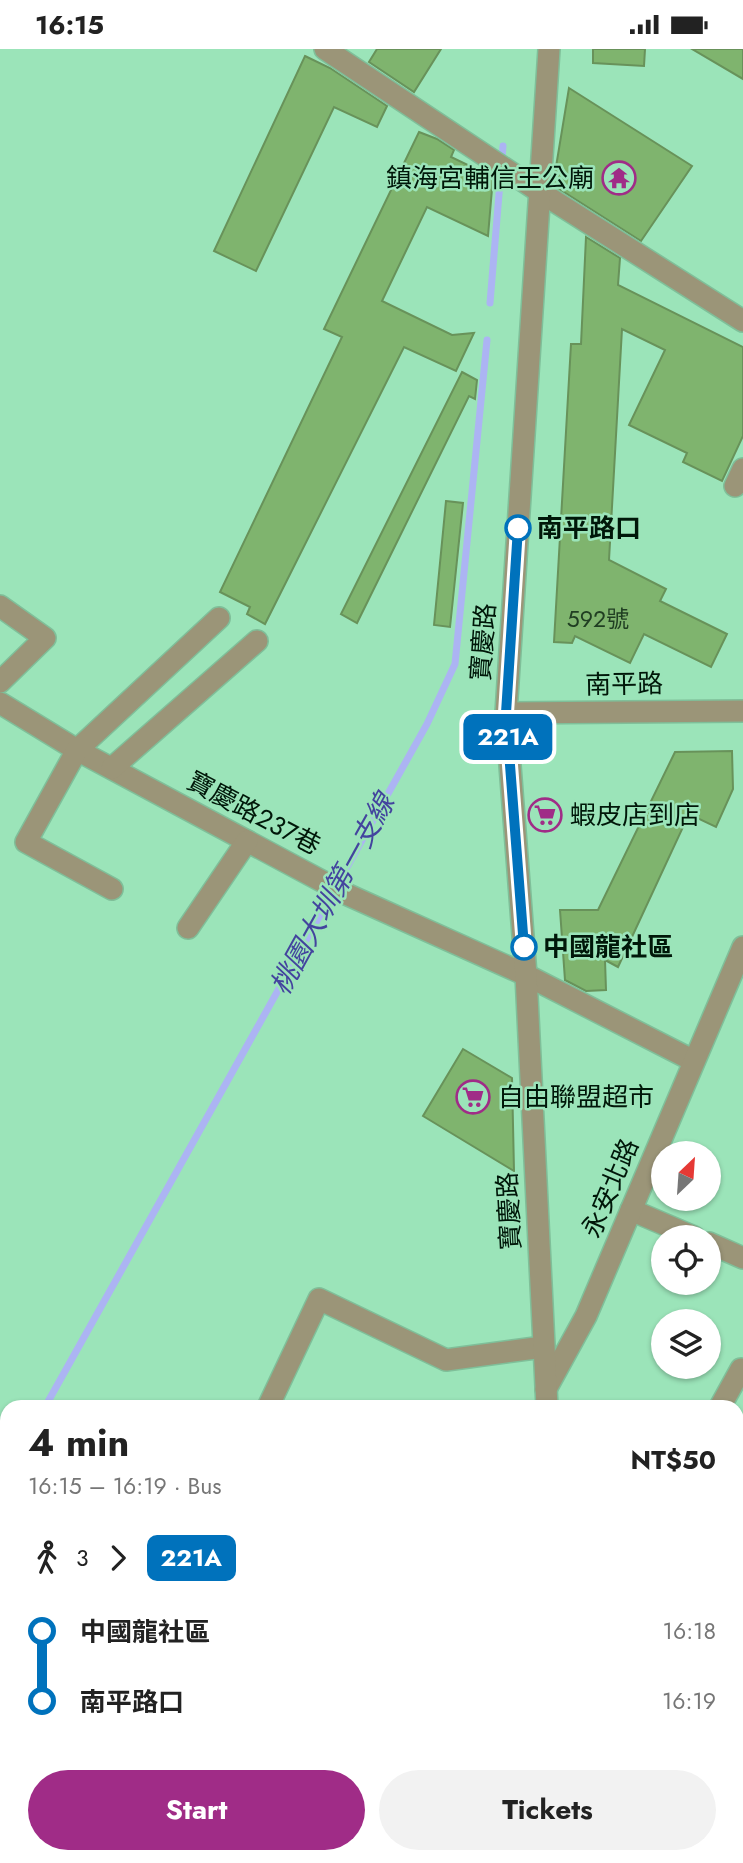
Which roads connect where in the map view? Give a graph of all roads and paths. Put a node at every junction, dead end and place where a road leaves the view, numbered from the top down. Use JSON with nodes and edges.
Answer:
{"nodes":[{"id":1,"x":325,"y":49,"type":"edge"},
{"id":2,"x":550,"y":49,"type":"edge"},
{"id":3,"x":540,"y":192,"type":"junction"},
{"id":4,"x":743,"y":321,"type":"edge"},
{"id":5,"x":0,"y":606,"type":"edge"},
{"id":6,"x":219,"y":618,"type":"dead end"},
{"id":7,"x":257,"y":641,"type":"dead end"},
{"id":8,"x":0,"y":682,"type":"edge"},
{"id":9,"x":0,"y":703,"type":"edge"},
{"id":10,"x":743,"y":711,"type":"edge"},
{"id":11,"x":506,"y":713,"type":"junction"},
{"id":12,"x":77,"y":750,"type":"junction"},
{"id":13,"x":112,"y":768,"type":"junction"},
{"id":14,"x":247,"y":841,"type":"junction"},
{"id":15,"x":112,"y":889,"type":"dead end"},
{"id":16,"x":188,"y":927,"type":"dead end"},
{"id":17,"x":743,"y":947,"type":"edge"},
{"id":18,"x":526,"y":975,"type":"junction"},
{"id":19,"x":694,"y":1061,"type":"junction"},
{"id":20,"x":631,"y":1210,"type":"junction"},
{"id":21,"x":666,"y":1225,"type":"edge"},
{"id":22,"x":721,"y":1248,"type":"edge"},
{"id":23,"x":743,"y":1258,"type":"edge"},
{"id":24,"x":543,"y":1347,"type":"junction"},
{"id":25,"x":741,"y":1369,"type":"edge"},
{"id":26,"x":271,"y":1400,"type":"edge"},
{"id":27,"x":542,"y":1400,"type":"edge"},
{"id":28,"x":543,"y":1400,"type":"edge"},
{"id":29,"x":724,"y":1400,"type":"edge"}],
"edges":[{"from":1,"to":3,"type":"street"},
{"from":2,"to":3,"type":"street","name":"寶慶路"},
{"from":3,"to":4,"type":"street"},
{"from":3,"to":11,"type":"street","name":"寶慶路"},
{"from":5,"to":8,"type":"street"},
{"from":6,"to":12,"type":"street"},
{"from":7,"to":13,"type":"street"},
{"from":9,"to":12,"type":"street","name":"寶慶路237巷"},
{"from":10,"to":11,"type":"street","name":"南平路"},
{"from":11,"to":18,"type":"street","name":"寶慶路"},
{"from":12,"to":13,"type":"street","name":"寶慶路237巷"},
{"from":12,"to":15,"type":"street"},
{"from":13,"to":14,"type":"street","name":"寶慶路237巷"},
{"from":14,"to":16,"type":"street"},
{"from":14,"to":18,"type":"street","name":"寶慶路237巷"},
{"from":17,"to":19,"type":"street","name":"永安北路"},
{"from":18,"to":19,"type":"street","name":"寶慶路237巷"},
{"from":18,"to":24,"type":"street","name":"寶慶路"},
{"from":19,"to":20,"type":"street","name":"永安北路"},
{"from":20,"to":21,"type":"street"},
{"from":20,"to":28,"type":"street","name":"永安北路"},
{"from":22,"to":23,"type":"street"},
{"from":24,"to":26,"type":"street"},
{"from":24,"to":27,"type":"street","name":"寶慶路"},
{"from":25,"to":29,"type":"street"}]}
